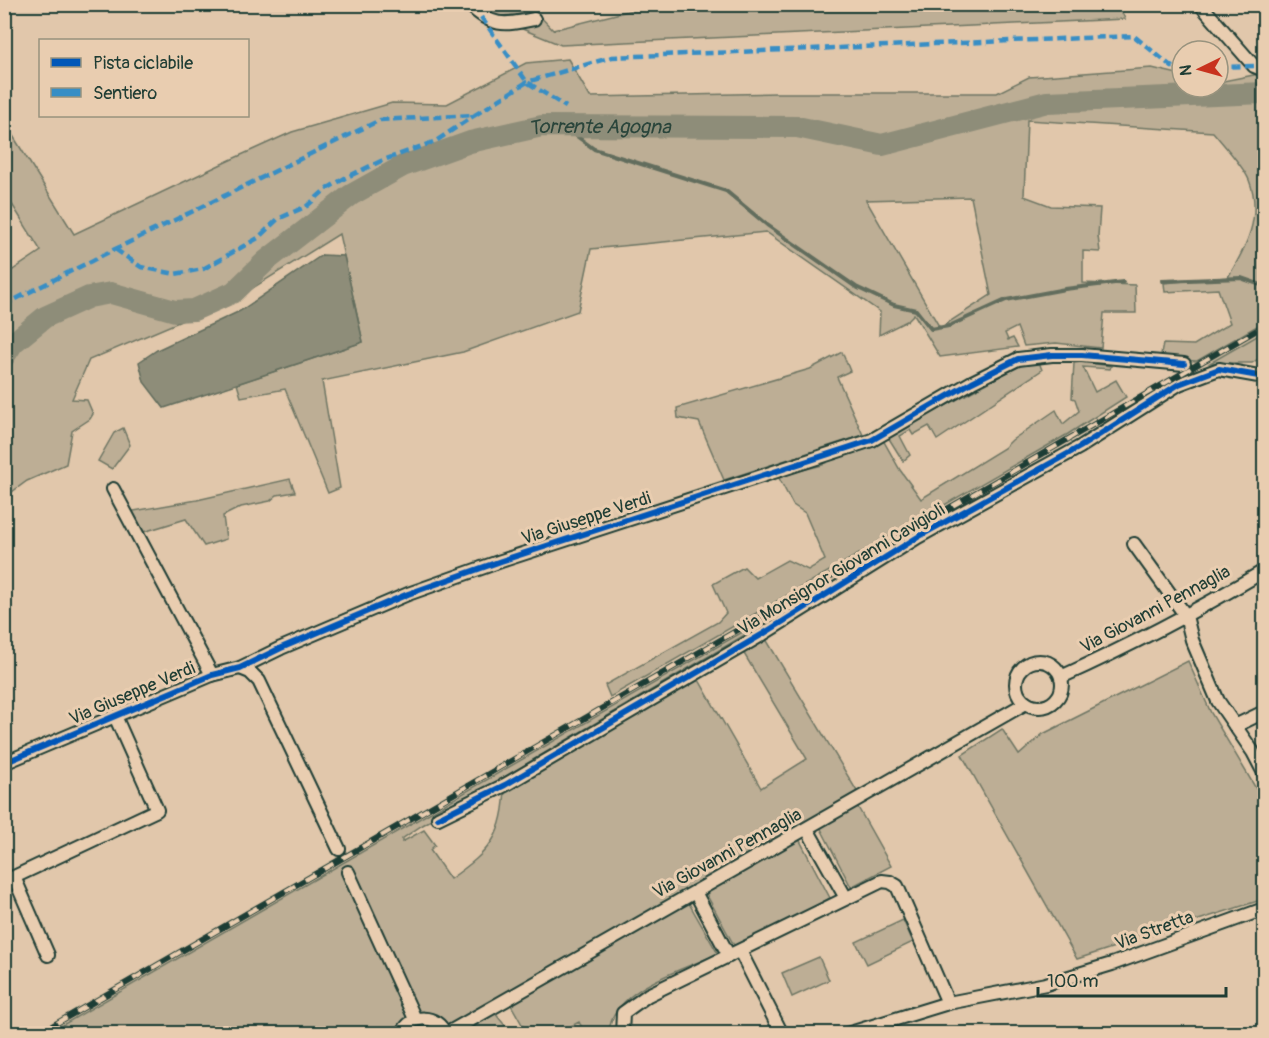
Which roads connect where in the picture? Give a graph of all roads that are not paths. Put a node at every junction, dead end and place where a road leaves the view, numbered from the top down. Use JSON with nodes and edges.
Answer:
{"nodes":[{"id":1,"x":469,"y":4,"type":"edge"},
{"id":2,"x":1200,"y":4,"type":"edge"},
{"id":3,"x":534,"y":19,"type":"dead end"},
{"id":4,"x":1264,"y":70,"type":"edge"},
{"id":5,"x":1184,"y":364,"type":"dead end"},
{"id":6,"x":1264,"y":377,"type":"edge"},
{"id":7,"x":113,"y":489,"type":"dead end"},
{"id":8,"x":1134,"y":544,"type":"dead end"},
{"id":9,"x":1264,"y":571,"type":"edge"},
{"id":10,"x":1186,"y":616,"type":"junction"},
{"id":11,"x":240,"y":668,"type":"junction"},
{"id":12,"x":212,"y":675,"type":"junction"},
{"id":13,"x":1062,"y":677,"type":"junction"},
{"id":14,"x":1026,"y":703,"type":"junction"},
{"id":15,"x":1264,"y":712,"type":"edge"},
{"id":16,"x":115,"y":716,"type":"junction"},
{"id":17,"x":1235,"y":726,"type":"junction"},
{"id":18,"x":4,"y":763,"type":"edge"},
{"id":19,"x":1264,"y":773,"type":"edge"},
{"id":20,"x":438,"y":818,"type":"dead end"},
{"id":21,"x":807,"y":829,"type":"junction"},
{"id":22,"x":339,"y":849,"type":"tunnel mouth"},
{"id":23,"x":349,"y":875,"type":"tunnel mouth"},
{"id":24,"x":695,"y":892,"type":"junction"},
{"id":25,"x":846,"y":898,"type":"junction"},
{"id":26,"x":1264,"y":909,"type":"edge"},
{"id":27,"x":735,"y":953,"type":"junction"},
{"id":28,"x":48,"y":955,"type":"dead end"},
{"id":29,"x":948,"y":1003,"type":"junction"},
{"id":30,"x":415,"y":1019,"type":"junction"},
{"id":31,"x":402,"y":1034,"type":"edge"},
{"id":32,"x":446,"y":1034,"type":"edge"},
{"id":33,"x":622,"y":1034,"type":"edge"},
{"id":34,"x":782,"y":1034,"type":"edge"},
{"id":35,"x":847,"y":1034,"type":"edge"}],
"edges":[{"from":1,"to":3,"type":"street"},
{"from":2,"to":4,"type":"street"},
{"from":5,"to":11,"type":"street","name":"Via Giuseppe Verdi"},
{"from":6,"to":20,"type":"street","name":"Via Monsignor Giovanni Cavigioli"},
{"from":7,"to":12,"type":"street"},
{"from":8,"to":10,"type":"street"},
{"from":9,"to":10,"type":"street","name":"Via Giovanni Pennaglia"},
{"from":10,"to":13,"type":"street","name":"Via Giovanni Pennaglia"},
{"from":10,"to":17,"type":"street"},
{"from":11,"to":12,"type":"street","name":"Via Giuseppe Verdi"},
{"from":11,"to":22,"type":"street"},
{"from":12,"to":16,"type":"street","name":"Via Giuseppe Verdi"},
{"from":13,"to":14,"type":"street"},
{"from":13,"to":14,"type":"street"},
{"from":14,"to":21,"type":"street","name":"Via Giovanni Pennaglia"},
{"from":15,"to":17,"type":"street"},
{"from":16,"to":18,"type":"street","name":"Via Giuseppe Verdi"},
{"from":16,"to":28,"type":"street"},
{"from":17,"to":19,"type":"street"},
{"from":21,"to":24,"type":"street","name":"Via Giovanni Pennaglia"},
{"from":21,"to":25,"type":"street"},
{"from":23,"to":30,"type":"street"},
{"from":24,"to":27,"type":"street"},
{"from":24,"to":32,"type":"street","name":"Via Giovanni Pennaglia"},
{"from":25,"to":27,"type":"street"},
{"from":25,"to":29,"type":"street"},
{"from":26,"to":29,"type":"street","name":"Via Stretta"},
{"from":27,"to":33,"type":"street"},
{"from":27,"to":34,"type":"street"},
{"from":29,"to":35,"type":"street","name":"Via Stretta"},
{"from":30,"to":31,"type":"street"},
{"from":30,"to":32,"type":"street"}]}
